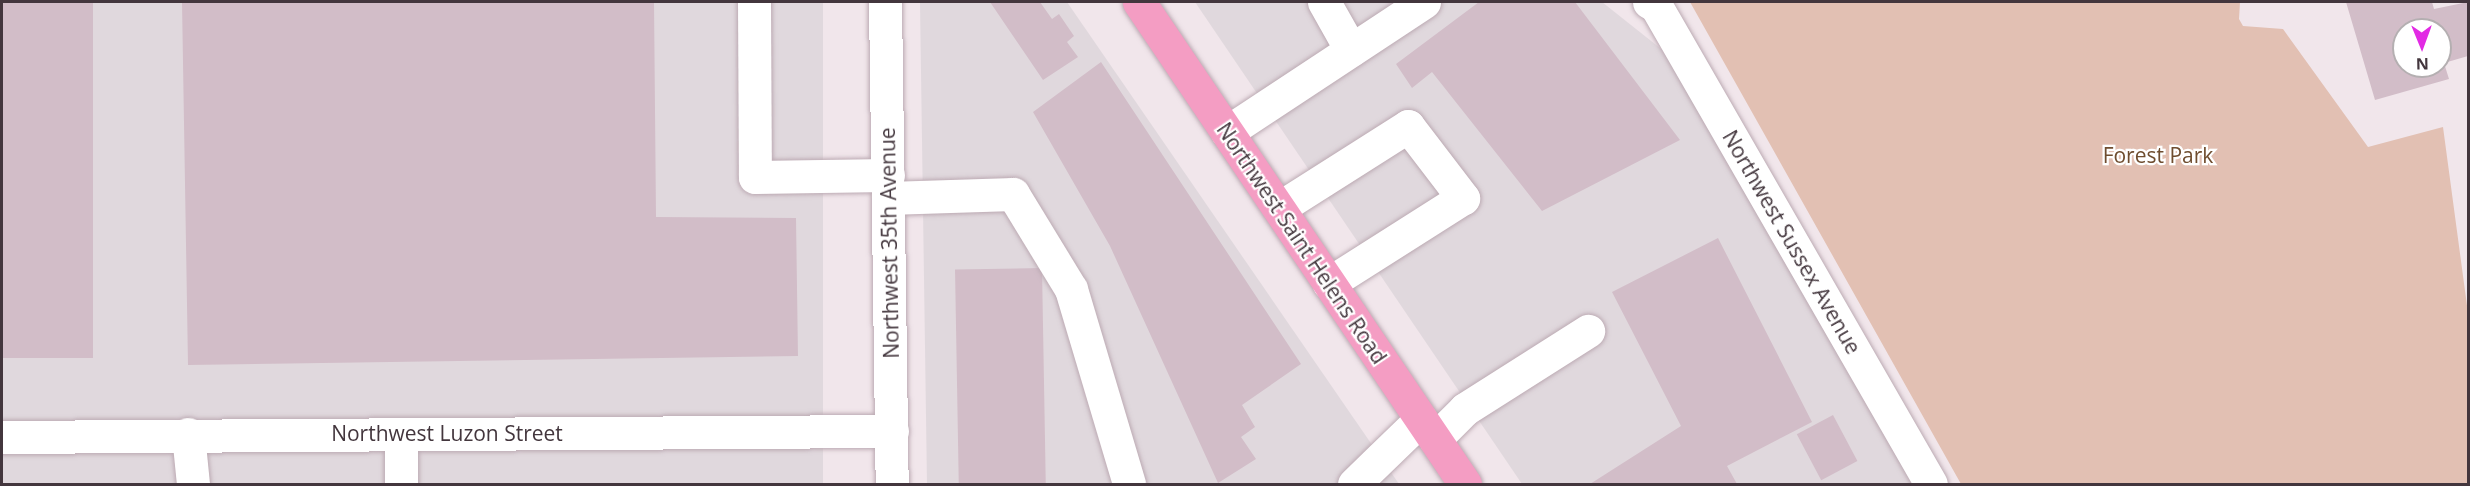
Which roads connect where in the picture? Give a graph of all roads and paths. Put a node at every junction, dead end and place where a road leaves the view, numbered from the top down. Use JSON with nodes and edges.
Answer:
{"nodes":[{"id":1,"x":754,"y":2,"type":"edge"},
{"id":2,"x":885,"y":2,"type":"edge"},
{"id":3,"x":1139,"y":2,"type":"edge"},
{"id":4,"x":1324,"y":2,"type":"edge"},
{"id":5,"x":1424,"y":2,"type":"edge"},
{"id":6,"x":1649,"y":2,"type":"edge"},
{"id":7,"x":1351,"y":50,"type":"junction"},
{"id":8,"x":1227,"y":132,"type":"junction"},
{"id":9,"x":888,"y":187,"type":"junction"},
{"id":10,"x":1279,"y":208,"type":"junction"},
{"id":11,"x":1329,"y":283,"type":"junction"},
{"id":12,"x":1588,"y":331,"type":"dead end"},
{"id":13,"x":1428,"y":429,"type":"junction"},
{"id":14,"x":892,"y":431,"type":"junction"},
{"id":15,"x":188,"y":434,"type":"junction"},
{"id":16,"x":401,"y":434,"type":"junction"},
{"id":17,"x":2,"y":437,"type":"edge"},
{"id":18,"x":193,"y":484,"type":"edge"},
{"id":19,"x":401,"y":484,"type":"edge"},
{"id":20,"x":892,"y":484,"type":"edge"},
{"id":21,"x":1129,"y":484,"type":"edge"},
{"id":22,"x":1354,"y":484,"type":"edge"},
{"id":23,"x":1466,"y":484,"type":"edge"},
{"id":24,"x":1931,"y":484,"type":"edge"}],
"edges":[{"from":1,"to":9,"type":"street"},
{"from":2,"to":9,"type":"street","name":"Northwest 35th Avenue"},
{"from":3,"to":8,"type":"main road","name":"Northwest Saint Helens Road"},
{"from":4,"to":7,"type":"street"},
{"from":5,"to":7,"type":"street"},
{"from":6,"to":24,"type":"street","name":"Northwest Sussex Avenue"},
{"from":7,"to":8,"type":"street"},
{"from":8,"to":10,"type":"main road","name":"Northwest Saint Helens Road"},
{"from":9,"to":14,"type":"street","name":"Northwest 35th Avenue"},
{"from":9,"to":21,"type":"street"},
{"from":10,"to":11,"type":"main road","name":"Northwest Saint Helens Road"},
{"from":10,"to":11,"type":"street"},
{"from":11,"to":13,"type":"main road","name":"Northwest Saint Helens Road"},
{"from":12,"to":13,"type":"street"},
{"from":13,"to":22,"type":"street"},
{"from":13,"to":23,"type":"main road","name":"Northwest Saint Helens Road"},
{"from":14,"to":16,"type":"street","name":"Northwest Luzon Street"},
{"from":14,"to":20,"type":"street","name":"Northwest 35th Avenue"},
{"from":15,"to":16,"type":"street","name":"Northwest Luzon Street"},
{"from":15,"to":17,"type":"street","name":"Northwest Luzon Street"},
{"from":15,"to":18,"type":"street"},
{"from":16,"to":19,"type":"street"}]}
